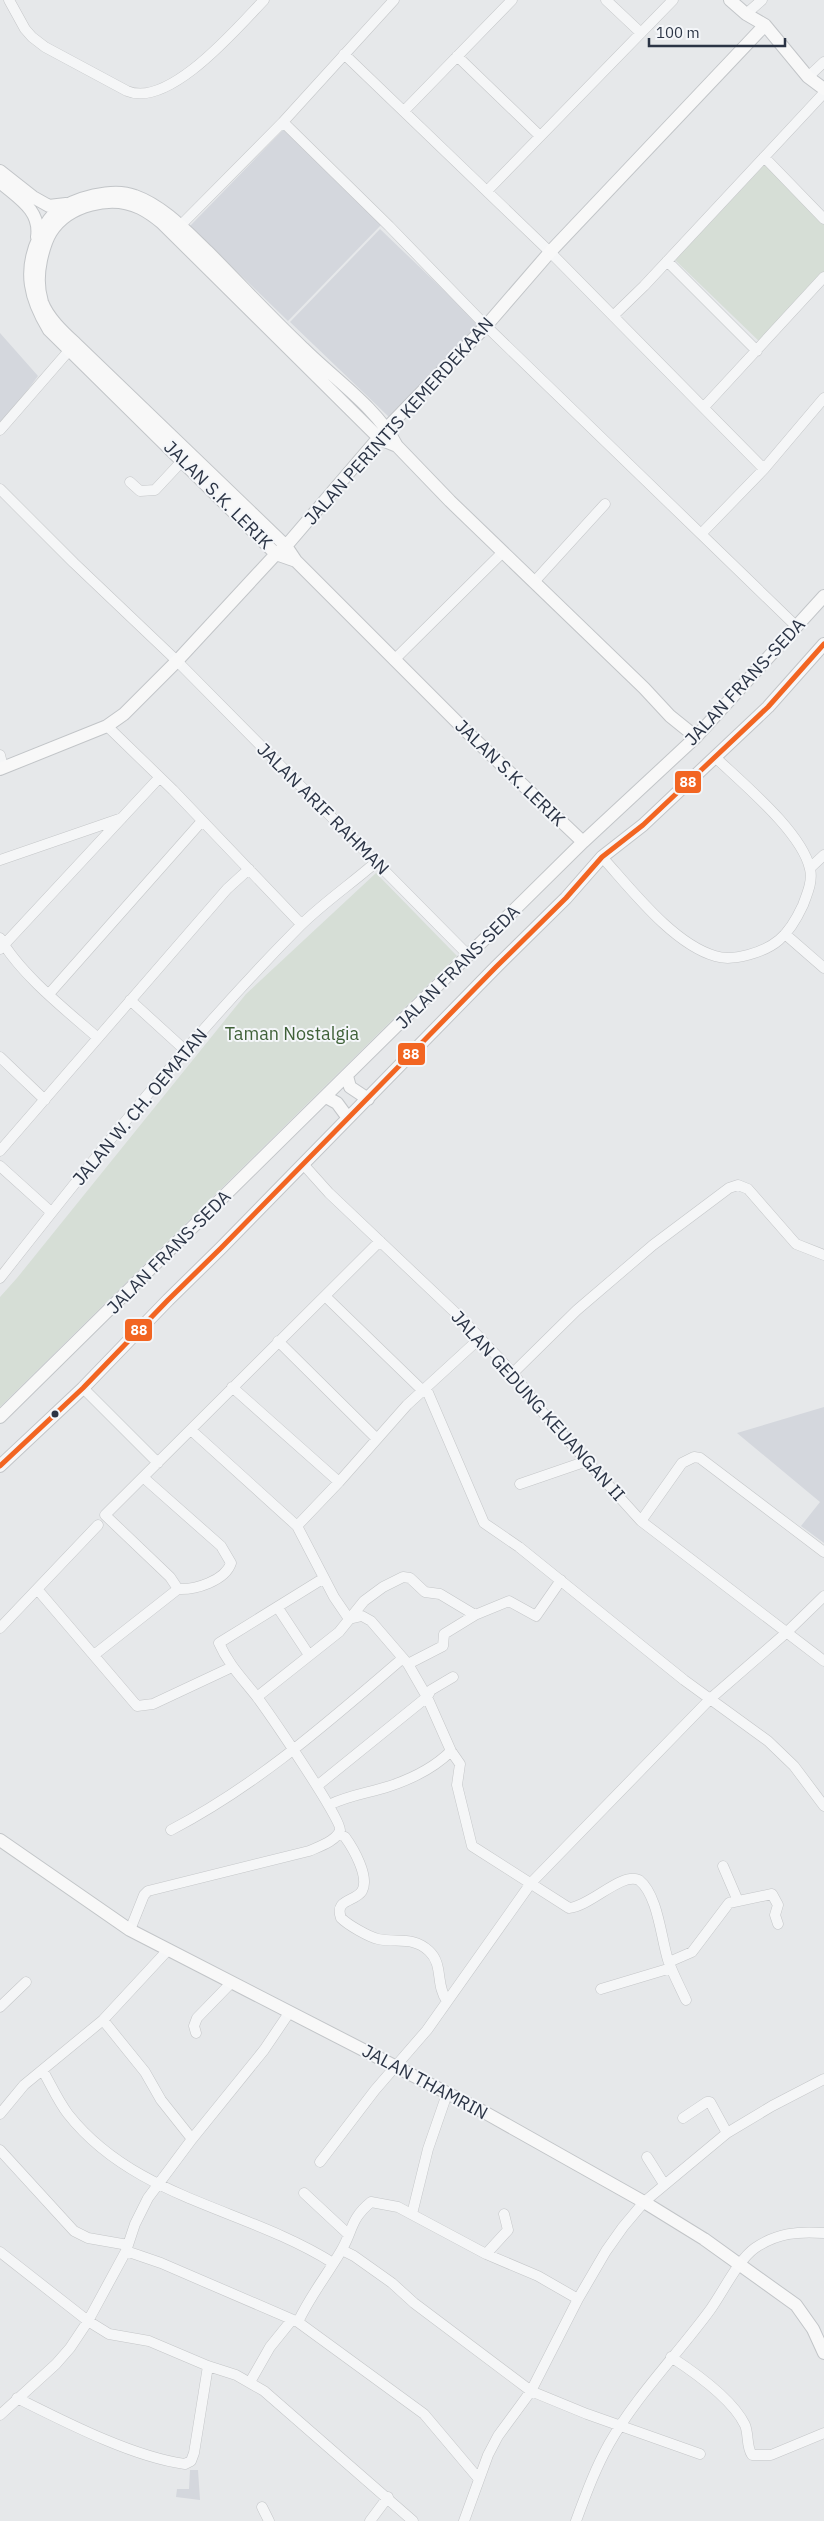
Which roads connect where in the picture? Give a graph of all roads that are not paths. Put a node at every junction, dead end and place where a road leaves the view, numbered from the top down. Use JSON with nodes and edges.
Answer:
{"nodes":[{"id":1,"x":9,"y":0,"type":"edge"},
{"id":2,"x":264,"y":0,"type":"edge"},
{"id":3,"x":378,"y":0,"type":"edge"},
{"id":4,"x":394,"y":0,"type":"edge"},
{"id":5,"x":512,"y":0,"type":"edge"},
{"id":6,"x":606,"y":0,"type":"edge"},
{"id":7,"x":672,"y":0,"type":"edge"},
{"id":8,"x":730,"y":0,"type":"edge"},
{"id":9,"x":762,"y":0,"type":"edge"},
{"id":10,"x":386,"y":9,"type":"junction"},
{"id":11,"x":746,"y":14,"type":"junction"},
{"id":12,"x":765,"y":25,"type":"junction"},
{"id":13,"x":641,"y":33,"type":"junction"},
{"id":14,"x":344,"y":54,"type":"junction"},
{"id":15,"x":457,"y":56,"type":"junction"},
{"id":16,"x":824,"y":62,"type":"edge"},
{"id":17,"x":808,"y":77,"type":"junction"},
{"id":18,"x":824,"y":89,"type":"edge"},
{"id":19,"x":824,"y":93,"type":"edge"},
{"id":20,"x":404,"y":111,"type":"junction"},
{"id":21,"x":283,"y":122,"type":"junction"},
{"id":22,"x":540,"y":136,"type":"junction"},
{"id":23,"x":764,"y":158,"type":"junction"},
{"id":24,"x":0,"y":171,"type":"edge"},
{"id":25,"x":0,"y":182,"type":"edge"},
{"id":26,"x":487,"y":192,"type":"junction"},
{"id":27,"x":77,"y":202,"type":"junction"},
{"id":28,"x":824,"y":219,"type":"edge"},
{"id":29,"x":177,"y":229,"type":"junction"},
{"id":30,"x":35,"y":246,"type":"junction"},
{"id":31,"x":550,"y":252,"type":"junction"},
{"id":32,"x":667,"y":262,"type":"junction"},
{"id":33,"x":824,"y":277,"type":"edge"},
{"id":34,"x":613,"y":316,"type":"junction"},
{"id":35,"x":486,"y":326,"type":"junction"},
{"id":36,"x":72,"y":347,"type":"junction"},
{"id":37,"x":757,"y":351,"type":"junction"},
{"id":38,"x":824,"y":398,"type":"edge"},
{"id":39,"x":704,"y":407,"type":"junction"},
{"id":40,"x":0,"y":430,"type":"edge"},
{"id":41,"x":384,"y":433,"type":"junction"},
{"id":42,"x":184,"y":460,"type":"junction"},
{"id":43,"x":764,"y":469,"type":"junction"},
{"id":44,"x":130,"y":482,"type":"dead end"},
{"id":45,"x":0,"y":489,"type":"edge"},
{"id":46,"x":605,"y":504,"type":"dead end"},
{"id":47,"x":701,"y":534,"type":"junction"},
{"id":48,"x":281,"y":550,"type":"junction"},
{"id":49,"x":503,"y":552,"type":"junction"},
{"id":50,"x":534,"y":582,"type":"junction"},
{"id":51,"x":824,"y":596,"type":"edge"},
{"id":52,"x":798,"y":627,"type":"junction"},
{"id":53,"x":824,"y":644,"type":"edge"},
{"id":54,"x":394,"y":660,"type":"junction"},
{"id":55,"x":177,"y":661,"type":"junction"},
{"id":56,"x":107,"y":726,"type":"junction"},
{"id":57,"x":696,"y":737,"type":"junction"},
{"id":58,"x":715,"y":757,"type":"junction"},
{"id":59,"x":1,"y":764,"type":"edge"},
{"id":60,"x":159,"y":778,"type":"junction"},
{"id":61,"x":123,"y":818,"type":"junction"},
{"id":62,"x":202,"y":821,"type":"junction"},
{"id":63,"x":583,"y":842,"type":"junction"},
{"id":64,"x":824,"y":854,"type":"edge"},
{"id":65,"x":602,"y":858,"type":"junction"},
{"id":66,"x":0,"y":860,"type":"edge"},
{"id":67,"x":376,"y":863,"type":"junction"},
{"id":68,"x":810,"y":868,"type":"junction"},
{"id":69,"x":248,"y":869,"type":"junction"},
{"id":70,"x":301,"y":924,"type":"junction"},
{"id":71,"x":785,"y":934,"type":"junction"},
{"id":72,"x":1,"y":944,"type":"edge"},
{"id":73,"x":470,"y":956,"type":"junction"},
{"id":74,"x":824,"y":968,"type":"edge"},
{"id":75,"x":49,"y":994,"type":"junction"},
{"id":76,"x":130,"y":1000,"type":"junction"},
{"id":77,"x":98,"y":1038,"type":"junction"},
{"id":78,"x":186,"y":1051,"type":"junction"},
{"id":79,"x":0,"y":1057,"type":"edge"},
{"id":80,"x":347,"y":1076,"type":"junction"},
{"id":81,"x":326,"y":1097,"type":"junction"},
{"id":82,"x":368,"y":1098,"type":"junction"},
{"id":83,"x":45,"y":1100,"type":"junction"},
{"id":84,"x":348,"y":1118,"type":"junction"},
{"id":85,"x":0,"y":1151,"type":"edge"},
{"id":86,"x":303,"y":1164,"type":"junction"},
{"id":87,"x":0,"y":1166,"type":"edge"},
{"id":88,"x":51,"y":1212,"type":"junction"},
{"id":89,"x":380,"y":1240,"type":"junction"},
{"id":90,"x":824,"y":1255,"type":"edge"},
{"id":91,"x":0,"y":1278,"type":"edge"},
{"id":92,"x":326,"y":1296,"type":"junction"},
{"id":93,"x":479,"y":1339,"type":"junction"},
{"id":94,"x":278,"y":1341,"type":"junction"},
{"id":95,"x":513,"y":1373,"type":"junction"},
{"id":96,"x":232,"y":1387,"type":"junction"},
{"id":97,"x":83,"y":1388,"type":"junction"},
{"id":98,"x":424,"y":1389,"type":"junction"},
{"id":99,"x":0,"y":1417,"type":"edge"},
{"id":100,"x":191,"y":1430,"type":"junction"},
{"id":101,"x":377,"y":1439,"type":"junction"},
{"id":102,"x":587,"y":1461,"type":"junction"},
{"id":103,"x":158,"y":1463,"type":"junction"},
{"id":104,"x":0,"y":1466,"type":"edge"},
{"id":105,"x":144,"y":1478,"type":"junction"},
{"id":106,"x":339,"y":1482,"type":"junction"},
{"id":107,"x":520,"y":1484,"type":"dead end"},
{"id":108,"x":640,"y":1521,"type":"junction"},
{"id":109,"x":98,"y":1525,"type":"dead end"},
{"id":110,"x":297,"y":1526,"type":"junction"},
{"id":111,"x":824,"y":1552,"type":"edge"},
{"id":112,"x":324,"y":1578,"type":"junction"},
{"id":113,"x":561,"y":1580,"type":"junction"},
{"id":114,"x":37,"y":1589,"type":"junction"},
{"id":115,"x":178,"y":1589,"type":"junction"},
{"id":116,"x":824,"y":1596,"type":"edge"},
{"id":117,"x":278,"y":1608,"type":"junction"},
{"id":118,"x":475,"y":1614,"type":"junction"},
{"id":119,"x":349,"y":1619,"type":"junction"},
{"id":120,"x":0,"y":1628,"type":"edge"},
{"id":121,"x":787,"y":1632,"type":"junction"},
{"id":122,"x":94,"y":1655,"type":"junction"},
{"id":123,"x":309,"y":1655,"type":"junction"},
{"id":124,"x":405,"y":1661,"type":"junction"},
{"id":125,"x":824,"y":1661,"type":"edge"},
{"id":126,"x":232,"y":1667,"type":"junction"},
{"id":127,"x":453,"y":1677,"type":"dead end"},
{"id":128,"x":257,"y":1697,"type":"junction"},
{"id":129,"x":427,"y":1697,"type":"junction"},
{"id":130,"x":710,"y":1699,"type":"junction"},
{"id":131,"x":451,"y":1751,"type":"junction"},
{"id":132,"x":294,"y":1752,"type":"junction"},
{"id":133,"x":317,"y":1786,"type":"junction"},
{"id":134,"x":330,"y":1805,"type":"junction"},
{"id":135,"x":824,"y":1806,"type":"edge"},
{"id":136,"x":170,"y":1830,"type":"dead end"},
{"id":137,"x":345,"y":1837,"type":"dead end"},
{"id":138,"x":0,"y":1840,"type":"edge"},
{"id":139,"x":723,"y":1866,"type":"dead end"},
{"id":140,"x":531,"y":1883,"type":"junction"},
{"id":141,"x":738,"y":1901,"type":"junction"},
{"id":142,"x":778,"y":1924,"type":"dead end"},
{"id":143,"x":130,"y":1930,"type":"junction"},
{"id":144,"x":167,"y":1951,"type":"junction"},
{"id":145,"x":670,"y":1965,"type":"junction"},
{"id":146,"x":26,"y":1982,"type":"dead end"},
{"id":147,"x":231,"y":1983,"type":"junction"},
{"id":148,"x":601,"y":1989,"type":"dead end"},
{"id":149,"x":686,"y":2000,"type":"dead end"},
{"id":150,"x":447,"y":2001,"type":"junction"},
{"id":151,"x":0,"y":2007,"type":"edge"},
{"id":152,"x":289,"y":2013,"type":"junction"},
{"id":153,"x":102,"y":2020,"type":"junction"},
{"id":154,"x":196,"y":2033,"type":"dead end"},
{"id":155,"x":396,"y":2066,"type":"junction"},
{"id":156,"x":43,"y":2071,"type":"junction"},
{"id":157,"x":824,"y":2079,"type":"edge"},
{"id":158,"x":447,"y":2094,"type":"junction"},
{"id":159,"x":0,"y":2114,"type":"edge"},
{"id":160,"x":683,"y":2118,"type":"dead end"},
{"id":161,"x":727,"y":2133,"type":"junction"},
{"id":162,"x":192,"y":2139,"type":"junction"},
{"id":163,"x":0,"y":2150,"type":"edge"},
{"id":164,"x":647,"y":2157,"type":"dead end"},
{"id":165,"x":320,"y":2162,"type":"dead end"},
{"id":166,"x":664,"y":2184,"type":"junction"},
{"id":167,"x":157,"y":2185,"type":"junction"},
{"id":168,"x":304,"y":2193,"type":"dead end"},
{"id":169,"x":644,"y":2202,"type":"junction"},
{"id":170,"x":412,"y":2214,"type":"junction"},
{"id":171,"x":504,"y":2214,"type":"dead end"},
{"id":172,"x":824,"y":2233,"type":"edge"},
{"id":173,"x":348,"y":2234,"type":"junction"},
{"id":174,"x":127,"y":2248,"type":"junction"},
{"id":175,"x":342,"y":2250,"type":"junction"},
{"id":176,"x":486,"y":2254,"type":"junction"},
{"id":177,"x":1,"y":2257,"type":"edge"},
{"id":178,"x":332,"y":2263,"type":"junction"},
{"id":179,"x":741,"y":2265,"type":"junction"},
{"id":180,"x":578,"y":2299,"type":"junction"},
{"id":181,"x":88,"y":2321,"type":"junction"},
{"id":182,"x":295,"y":2321,"type":"junction"},
{"id":183,"x":824,"y":2353,"type":"edge"},
{"id":184,"x":671,"y":2357,"type":"junction"},
{"id":185,"x":208,"y":2366,"type":"junction"},
{"id":186,"x":250,"y":2382,"type":"junction"},
{"id":187,"x":531,"y":2391,"type":"junction"},
{"id":188,"x":17,"y":2398,"type":"junction"},
{"id":189,"x":0,"y":2415,"type":"edge"},
{"id":190,"x":620,"y":2426,"type":"junction"},
{"id":191,"x":824,"y":2433,"type":"edge"},
{"id":192,"x":700,"y":2454,"type":"dead end"},
{"id":193,"x":478,"y":2478,"type":"junction"},
{"id":194,"x":388,"y":2497,"type":"junction"},
{"id":195,"x":262,"y":2507,"type":"dead end"},
{"id":196,"x":269,"y":2521,"type":"edge"},
{"id":197,"x":370,"y":2521,"type":"edge"},
{"id":198,"x":414,"y":2521,"type":"edge"},
{"id":199,"x":464,"y":2521,"type":"edge"},
{"id":200,"x":576,"y":2521,"type":"edge"}],
"edges":[{"from":1,"to":2,"type":"street"},
{"from":3,"to":10,"type":"street"},
{"from":4,"to":10,"type":"street"},
{"from":5,"to":15,"type":"street"},
{"from":6,"to":13,"type":"street"},
{"from":7,"to":13,"type":"street"},
{"from":8,"to":11,"type":"main road"},
{"from":9,"to":11,"type":"street"},
{"from":10,"to":14,"type":"street"},
{"from":11,"to":12,"type":"main road"},
{"from":12,"to":17,"type":"main road"},
{"from":12,"to":31,"type":"main road","name":"JALAN PERINTIS KEMERDEKAAN"},
{"from":13,"to":22,"type":"street"},
{"from":14,"to":20,"type":"street"},
{"from":14,"to":21,"type":"street"},
{"from":15,"to":20,"type":"street"},
{"from":15,"to":22,"type":"street"},
{"from":16,"to":17,"type":"street"},
{"from":17,"to":18,"type":"main road"},
{"from":19,"to":23,"type":"street"},
{"from":20,"to":26,"type":"street"},
{"from":21,"to":29,"type":"street"},
{"from":21,"to":35,"type":"street"},
{"from":22,"to":26,"type":"street"},
{"from":23,"to":28,"type":"street"},
{"from":23,"to":32,"type":"street"},
{"from":24,"to":27,"type":"main road"},
{"from":25,"to":30,"type":"main road","name":"JALAN S.K. LERIK"},
{"from":26,"to":31,"type":"street"},
{"from":27,"to":29,"type":"main road","name":"JALAN S.K. LERIK"},
{"from":27,"to":30,"type":"main road","name":"JALAN S.K. LERIK"},
{"from":29,"to":36,"type":"main road"},
{"from":29,"to":41,"type":"main road","name":"JALAN S.K. LERIK"},
{"from":30,"to":36,"type":"main road","name":"JALAN S.K. LERIK"},
{"from":31,"to":34,"type":"street"},
{"from":31,"to":35,"type":"main road","name":"JALAN PERINTIS KEMERDEKAAN"},
{"from":32,"to":34,"type":"street"},
{"from":32,"to":37,"type":"street"},
{"from":33,"to":37,"type":"street"},
{"from":34,"to":39,"type":"street"},
{"from":35,"to":41,"type":"main road","name":"JALAN PERINTIS KEMERDEKAAN"},
{"from":35,"to":47,"type":"street"},
{"from":36,"to":40,"type":"street"},
{"from":36,"to":42,"type":"main road","name":"JALAN S.K. LERIK"},
{"from":36,"to":48,"type":"main road"},
{"from":37,"to":39,"type":"street"},
{"from":38,"to":43,"type":"street"},
{"from":39,"to":43,"type":"street"},
{"from":41,"to":48,"type":"main road","name":"JALAN PERINTIS KEMERDEKAAN"},
{"from":41,"to":49,"type":"main road","name":"JALAN S.K. LERIK"},
{"from":42,"to":44,"type":"street"},
{"from":42,"to":48,"type":"main road","name":"JALAN S.K. LERIK"},
{"from":43,"to":47,"type":"street"},
{"from":45,"to":55,"type":"street","name":"JALAN ARIF RAHMAN"},
{"from":46,"to":50,"type":"street"},
{"from":47,"to":52,"type":"street"},
{"from":48,"to":54,"type":"main road","name":"JALAN S.K. LERIK"},
{"from":48,"to":55,"type":"main road","name":"JALAN PERINTIS KEMERDEKAAN"},
{"from":49,"to":50,"type":"main road"},
{"from":49,"to":54,"type":"street"},
{"from":50,"to":57,"type":"main road"},
{"from":51,"to":52,"type":"main road","name":"JALAN FRANS-SEDA"},
{"from":52,"to":57,"type":"main road","name":"JALAN FRANS-SEDA"},
{"from":53,"to":58,"type":"main road","name":"JALAN FRANS-SEDA"},
{"from":54,"to":63,"type":"main road","name":"JALAN S.K. LERIK"},
{"from":55,"to":56,"type":"main road","name":"JALAN PERINTIS KEMERDEKAAN"},
{"from":55,"to":67,"type":"street","name":"JALAN ARIF RAHMAN"},
{"from":56,"to":59,"type":"main road","name":"JALAN PERINTIS KEMERDEKAAN"},
{"from":56,"to":60,"type":"street"},
{"from":57,"to":63,"type":"main road","name":"JALAN FRANS-SEDA"},
{"from":58,"to":65,"type":"main road","name":"JALAN FRANS-SEDA"},
{"from":58,"to":68,"type":"street"},
{"from":60,"to":61,"type":"street"},
{"from":60,"to":62,"type":"street"},
{"from":61,"to":66,"type":"street"},
{"from":61,"to":72,"type":"street"},
{"from":62,"to":69,"type":"street"},
{"from":62,"to":75,"type":"street"},
{"from":63,"to":73,"type":"main road","name":"JALAN FRANS-SEDA"},
{"from":64,"to":68,"type":"street"},
{"from":65,"to":71,"type":"street"},
{"from":65,"to":82,"type":"main road","name":"JALAN FRANS-SEDA"},
{"from":67,"to":70,"type":"street","name":"JALAN W. CH. OEMATAN"},
{"from":67,"to":73,"type":"street","name":"JALAN ARIF RAHMAN"},
{"from":68,"to":71,"type":"street"},
{"from":69,"to":70,"type":"street"},
{"from":69,"to":76,"type":"street"},
{"from":70,"to":78,"type":"street","name":"JALAN W. CH. OEMATAN"},
{"from":71,"to":74,"type":"street"},
{"from":72,"to":75,"type":"street"},
{"from":73,"to":80,"type":"main road","name":"JALAN FRANS-SEDA"},
{"from":75,"to":77,"type":"street"},
{"from":76,"to":77,"type":"street"},
{"from":76,"to":78,"type":"street"},
{"from":77,"to":83,"type":"street"},
{"from":78,"to":88,"type":"street","name":"JALAN W. CH. OEMATAN"},
{"from":79,"to":83,"type":"street"},
{"from":80,"to":81,"type":"main road","name":"JALAN FRANS-SEDA"},
{"from":80,"to":82,"type":"main road"},
{"from":81,"to":84,"type":"main road"},
{"from":81,"to":99,"type":"main road","name":"JALAN FRANS-SEDA"},
{"from":82,"to":84,"type":"main road","name":"JALAN FRANS-SEDA"},
{"from":83,"to":85,"type":"street"},
{"from":84,"to":86,"type":"main road","name":"JALAN FRANS-SEDA"},
{"from":86,"to":89,"type":"street","name":"JALAN GEDUNG KEUANGAN II"},
{"from":86,"to":97,"type":"main road","name":"JALAN FRANS-SEDA"},
{"from":87,"to":88,"type":"street"},
{"from":88,"to":91,"type":"street","name":"JALAN W. CH. OEMATAN"},
{"from":89,"to":92,"type":"street"},
{"from":89,"to":93,"type":"street","name":"JALAN GEDUNG KEUANGAN II"},
{"from":90,"to":95,"type":"street"},
{"from":92,"to":94,"type":"street"},
{"from":92,"to":98,"type":"street"},
{"from":93,"to":95,"type":"street","name":"JALAN GEDUNG KEUANGAN II"},
{"from":93,"to":98,"type":"street"},
{"from":94,"to":96,"type":"street"},
{"from":94,"to":101,"type":"street"},
{"from":95,"to":102,"type":"street","name":"JALAN GEDUNG KEUANGAN II"},
{"from":96,"to":100,"type":"street"},
{"from":96,"to":106,"type":"street"},
{"from":97,"to":103,"type":"street"},
{"from":97,"to":104,"type":"main road","name":"JALAN FRANS-SEDA"},
{"from":98,"to":101,"type":"street"},
{"from":98,"to":113,"type":"street"},
{"from":100,"to":103,"type":"street"},
{"from":100,"to":110,"type":"street"},
{"from":101,"to":106,"type":"street"},
{"from":102,"to":107,"type":"street"},
{"from":102,"to":108,"type":"street","name":"JALAN GEDUNG KEUANGAN II"},
{"from":103,"to":105,"type":"street"},
{"from":105,"to":115,"type":"street"},
{"from":105,"to":115,"type":"street"},
{"from":106,"to":110,"type":"street"},
{"from":108,"to":111,"type":"street"},
{"from":108,"to":121,"type":"street","name":"JALAN GEDUNG KEUANGAN II"},
{"from":109,"to":114,"type":"street"},
{"from":110,"to":112,"type":"street"},
{"from":112,"to":117,"type":"street"},
{"from":112,"to":119,"type":"street"},
{"from":113,"to":118,"type":"street"},
{"from":113,"to":130,"type":"street"},
{"from":114,"to":120,"type":"street"},
{"from":114,"to":122,"type":"street"},
{"from":115,"to":122,"type":"street"},
{"from":116,"to":121,"type":"street"},
{"from":117,"to":123,"type":"street"},
{"from":117,"to":126,"type":"street"},
{"from":118,"to":119,"type":"street"},
{"from":118,"to":124,"type":"street"},
{"from":119,"to":123,"type":"street"},
{"from":119,"to":124,"type":"street"},
{"from":121,"to":125,"type":"street","name":"JALAN GEDUNG KEUANGAN II"},
{"from":121,"to":130,"type":"street"},
{"from":122,"to":126,"type":"street"},
{"from":123,"to":128,"type":"street"},
{"from":124,"to":129,"type":"street"},
{"from":124,"to":132,"type":"street"},
{"from":126,"to":128,"type":"street"},
{"from":127,"to":129,"type":"street"},
{"from":128,"to":132,"type":"street"},
{"from":129,"to":131,"type":"street"},
{"from":129,"to":133,"type":"street"},
{"from":130,"to":135,"type":"street"},
{"from":130,"to":140,"type":"street"},
{"from":131,"to":134,"type":"street"},
{"from":131,"to":140,"type":"street"},
{"from":132,"to":133,"type":"street"},
{"from":132,"to":136,"type":"street"},
{"from":133,"to":134,"type":"street"},
{"from":134,"to":143,"type":"street"},
{"from":137,"to":150,"type":"street"},
{"from":138,"to":143,"type":"main road","name":"JALAN THAMRIN"},
{"from":139,"to":141,"type":"street"},
{"from":140,"to":145,"type":"street"},
{"from":140,"to":150,"type":"street"},
{"from":141,"to":142,"type":"street"},
{"from":141,"to":145,"type":"street"},
{"from":143,"to":144,"type":"main road","name":"JALAN THAMRIN"},
{"from":144,"to":147,"type":"main road","name":"JALAN THAMRIN"},
{"from":144,"to":153,"type":"street"},
{"from":145,"to":148,"type":"street"},
{"from":145,"to":149,"type":"street"},
{"from":146,"to":151,"type":"street"},
{"from":147,"to":152,"type":"main road","name":"JALAN THAMRIN"},
{"from":147,"to":154,"type":"street"},
{"from":150,"to":155,"type":"street"},
{"from":152,"to":155,"type":"main road","name":"JALAN THAMRIN"},
{"from":152,"to":162,"type":"street"},
{"from":153,"to":156,"type":"street"},
{"from":153,"to":162,"type":"street"},
{"from":155,"to":158,"type":"main road","name":"JALAN THAMRIN"},
{"from":155,"to":165,"type":"street"},
{"from":156,"to":159,"type":"street"},
{"from":156,"to":167,"type":"street"},
{"from":157,"to":161,"type":"street"},
{"from":158,"to":169,"type":"main road","name":"JALAN THAMRIN"},
{"from":158,"to":170,"type":"street"},
{"from":160,"to":161,"type":"street"},
{"from":161,"to":166,"type":"street"},
{"from":162,"to":167,"type":"street"},
{"from":163,"to":174,"type":"street"},
{"from":164,"to":166,"type":"street"},
{"from":166,"to":169,"type":"street"},
{"from":167,"to":174,"type":"street"},
{"from":167,"to":178,"type":"street"},
{"from":168,"to":173,"type":"street"},
{"from":169,"to":179,"type":"main road","name":"JALAN THAMRIN"},
{"from":169,"to":180,"type":"street"},
{"from":170,"to":173,"type":"street"},
{"from":170,"to":176,"type":"street"},
{"from":171,"to":176,"type":"street"},
{"from":172,"to":179,"type":"street"},
{"from":173,"to":175,"type":"street"},
{"from":174,"to":181,"type":"street"},
{"from":174,"to":182,"type":"street"},
{"from":175,"to":178,"type":"street"},
{"from":175,"to":187,"type":"street"},
{"from":176,"to":180,"type":"street"},
{"from":177,"to":181,"type":"street"},
{"from":178,"to":182,"type":"street"},
{"from":179,"to":183,"type":"main road","name":"JALAN THAMRIN"},
{"from":179,"to":184,"type":"street"},
{"from":180,"to":187,"type":"street"},
{"from":181,"to":185,"type":"street"},
{"from":181,"to":188,"type":"street"},
{"from":182,"to":186,"type":"street"},
{"from":182,"to":193,"type":"street"},
{"from":184,"to":190,"type":"street"},
{"from":184,"to":191,"type":"street"},
{"from":185,"to":186,"type":"street"},
{"from":185,"to":188,"type":"street"},
{"from":186,"to":194,"type":"street"},
{"from":187,"to":190,"type":"street"},
{"from":187,"to":193,"type":"street"},
{"from":188,"to":189,"type":"street"},
{"from":190,"to":192,"type":"street"},
{"from":190,"to":200,"type":"street"},
{"from":193,"to":199,"type":"street"},
{"from":194,"to":197,"type":"street"},
{"from":194,"to":198,"type":"street"},
{"from":195,"to":196,"type":"street"}]}
